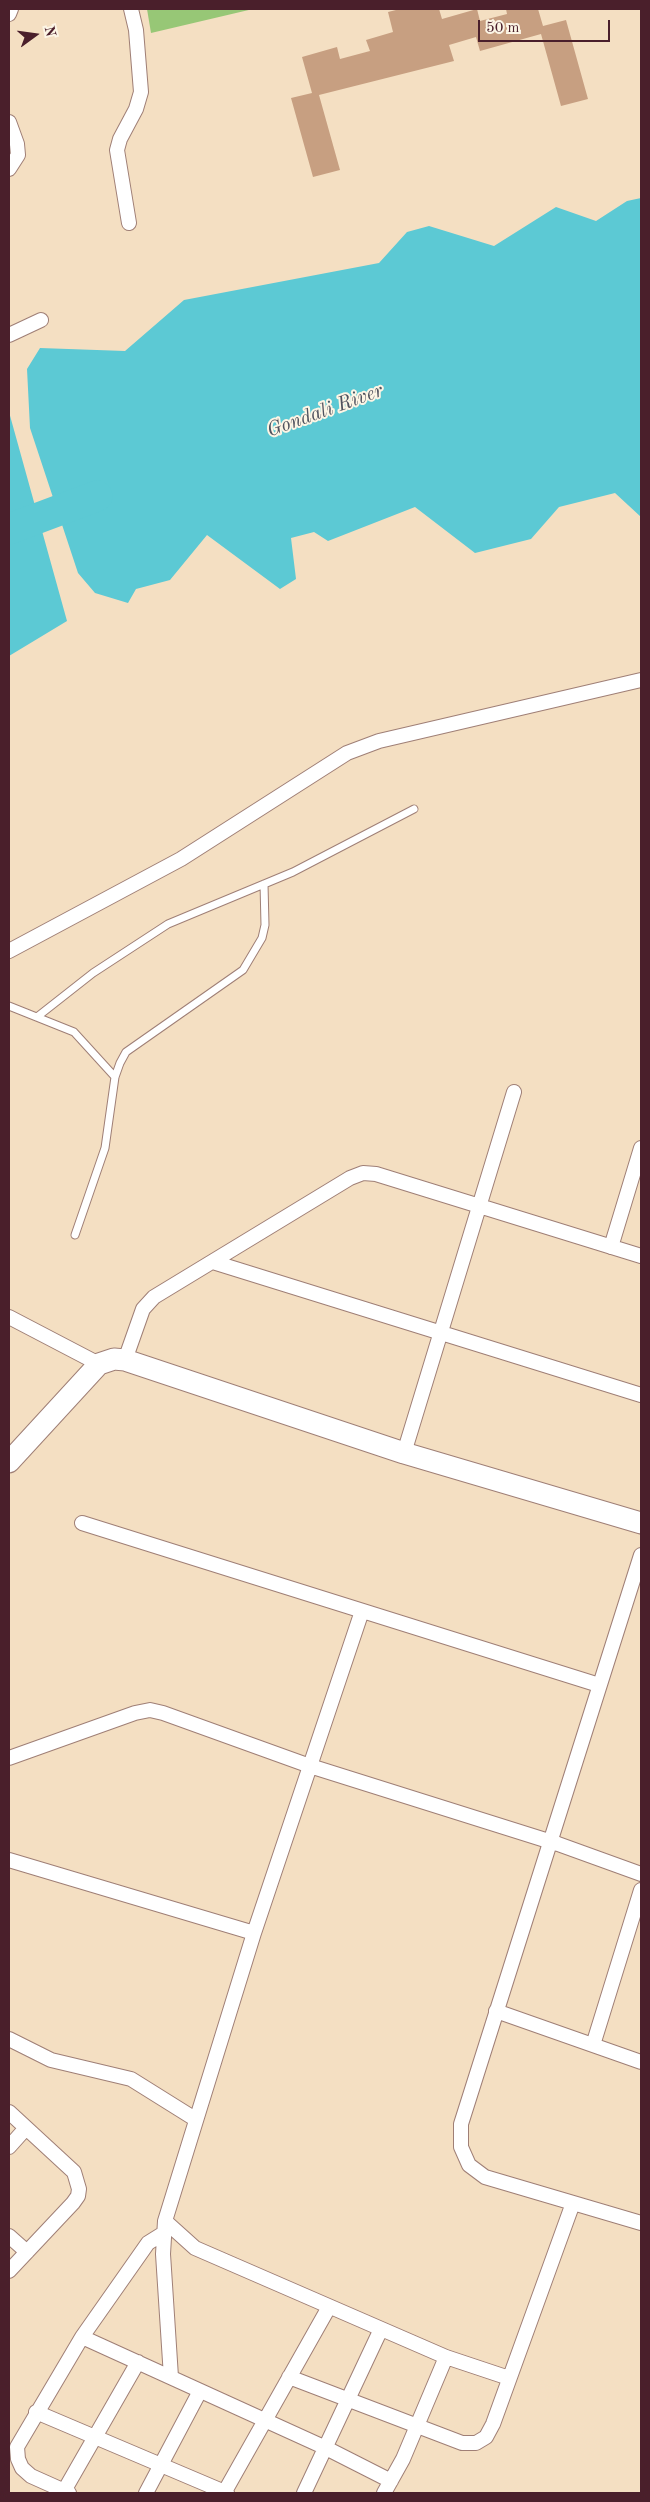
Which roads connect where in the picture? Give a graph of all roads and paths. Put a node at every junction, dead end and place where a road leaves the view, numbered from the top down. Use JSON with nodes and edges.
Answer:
{"nodes":[{"id":1,"x":12,"y":9,"type":"edge"},
{"id":2,"x":131,"y":9,"type":"edge"},
{"id":3,"x":9,"y":14,"type":"edge"},
{"id":4,"x":9,"y":122,"type":"edge"},
{"id":5,"x":9,"y":169,"type":"edge"},
{"id":6,"x":129,"y":223,"type":"dead end"},
{"id":7,"x":41,"y":320,"type":"dead end"},
{"id":8,"x":9,"y":335,"type":"edge"},
{"id":9,"x":641,"y":680,"type":"edge"},
{"id":10,"x":414,"y":809,"type":"dead end"},
{"id":11,"x":264,"y":884,"type":"junction"},
{"id":12,"x":9,"y":951,"type":"edge"},
{"id":13,"x":9,"y":1006,"type":"edge"},
{"id":14,"x":38,"y":1017,"type":"junction"},
{"id":15,"x":115,"y":1077,"type":"junction"},
{"id":16,"x":514,"y":1092,"type":"dead end"},
{"id":17,"x":641,"y":1148,"type":"edge"},
{"id":18,"x":480,"y":1206,"type":"junction"},
{"id":19,"x":75,"y":1235,"type":"dead end"},
{"id":20,"x":611,"y":1246,"type":"junction"},
{"id":21,"x":641,"y":1256,"type":"edge"},
{"id":22,"x":213,"y":1262,"type":"junction"},
{"id":23,"x":9,"y":1317,"type":"edge"},
{"id":24,"x":441,"y":1332,"type":"junction"},
{"id":25,"x":125,"y":1360,"type":"junction"},
{"id":26,"x":99,"y":1364,"type":"junction"},
{"id":27,"x":641,"y":1395,"type":"edge"},
{"id":28,"x":404,"y":1453,"type":"junction"},
{"id":29,"x":11,"y":1456,"type":"edge"},
{"id":30,"x":82,"y":1523,"type":"dead end"},
{"id":31,"x":641,"y":1524,"type":"edge"},
{"id":32,"x":641,"y":1555,"type":"edge"},
{"id":33,"x":362,"y":1611,"type":"junction"},
{"id":34,"x":599,"y":1685,"type":"junction"},
{"id":35,"x":9,"y":1758,"type":"edge"},
{"id":36,"x":310,"y":1766,"type":"junction"},
{"id":37,"x":549,"y":1841,"type":"junction"},
{"id":38,"x":9,"y":1860,"type":"edge"},
{"id":39,"x":641,"y":1874,"type":"edge"},
{"id":40,"x":641,"y":1890,"type":"edge"},
{"id":41,"x":254,"y":1933,"type":"junction"},
{"id":42,"x":496,"y":2011,"type":"junction"},
{"id":43,"x":9,"y":2039,"type":"edge"},
{"id":44,"x":593,"y":2045,"type":"junction"},
{"id":45,"x":641,"y":2062,"type":"edge"},
{"id":46,"x":9,"y":2112,"type":"edge"},
{"id":47,"x":196,"y":2119,"type":"junction"},
{"id":48,"x":26,"y":2128,"type":"junction"},
{"id":49,"x":9,"y":2147,"type":"edge"},
{"id":50,"x":573,"y":2203,"type":"junction"},
{"id":51,"x":641,"y":2223,"type":"edge"},
{"id":52,"x":164,"y":2227,"type":"junction"},
{"id":53,"x":9,"y":2236,"type":"edge"},
{"id":54,"x":26,"y":2252,"type":"junction"},
{"id":55,"x":9,"y":2271,"type":"edge"},
{"id":56,"x":329,"y":2307,"type":"junction"},
{"id":57,"x":381,"y":2329,"type":"junction"},
{"id":58,"x":82,"y":2337,"type":"junction"},
{"id":59,"x":446,"y":2357,"type":"junction"},
{"id":60,"x":138,"y":2362,"type":"junction"},
{"id":61,"x":172,"y":2377,"type":"junction"},
{"id":62,"x":289,"y":2377,"type":"junction"},
{"id":63,"x":509,"y":2378,"type":"junction"},
{"id":64,"x":200,"y":2391,"type":"junction"},
{"id":65,"x":349,"y":2400,"type":"junction"},
{"id":66,"x":36,"y":2412,"type":"junction"},
{"id":67,"x":264,"y":2421,"type":"junction"},
{"id":68,"x":417,"y":2426,"type":"junction"},
{"id":69,"x":95,"y":2436,"type":"junction"},
{"id":70,"x":326,"y":2448,"type":"junction"},
{"id":71,"x":161,"y":2465,"type":"junction"},
{"id":72,"x":387,"y":2487,"type":"edge"},
{"id":73,"x":66,"y":2492,"type":"edge"},
{"id":74,"x":146,"y":2493,"type":"edge"},
{"id":75,"x":225,"y":2493,"type":"edge"},
{"id":76,"x":304,"y":2493,"type":"edge"}],
"edges":[{"from":1,"to":3,"type":"street"},
{"from":2,"to":6,"type":"street"},
{"from":4,"to":5,"type":"street"},
{"from":7,"to":8,"type":"street"},
{"from":9,"to":12,"type":"street"},
{"from":10,"to":11,"type":"lane"},
{"from":11,"to":14,"type":"lane"},
{"from":11,"to":15,"type":"lane"},
{"from":13,"to":14,"type":"lane"},
{"from":14,"to":15,"type":"lane"},
{"from":15,"to":19,"type":"lane"},
{"from":16,"to":18,"type":"street"},
{"from":17,"to":20,"type":"street"},
{"from":18,"to":20,"type":"street"},
{"from":18,"to":22,"type":"street"},
{"from":18,"to":24,"type":"street"},
{"from":20,"to":21,"type":"street"},
{"from":22,"to":24,"type":"street"},
{"from":22,"to":25,"type":"street"},
{"from":23,"to":26,"type":"street"},
{"from":24,"to":27,"type":"street"},
{"from":24,"to":28,"type":"street"},
{"from":25,"to":26,"type":"main road"},
{"from":25,"to":28,"type":"main road"},
{"from":26,"to":29,"type":"main road"},
{"from":28,"to":31,"type":"main road"},
{"from":30,"to":33,"type":"street"},
{"from":32,"to":34,"type":"street"},
{"from":33,"to":34,"type":"street"},
{"from":33,"to":36,"type":"street"},
{"from":34,"to":37,"type":"street"},
{"from":35,"to":36,"type":"street"},
{"from":36,"to":37,"type":"street"},
{"from":36,"to":41,"type":"street"},
{"from":37,"to":39,"type":"street"},
{"from":37,"to":42,"type":"street"},
{"from":38,"to":41,"type":"street"},
{"from":40,"to":44,"type":"street"},
{"from":41,"to":47,"type":"street"},
{"from":42,"to":44,"type":"street"},
{"from":42,"to":50,"type":"street"},
{"from":43,"to":47,"type":"street"},
{"from":44,"to":45,"type":"street"},
{"from":46,"to":48,"type":"street"},
{"from":47,"to":52,"type":"street"},
{"from":48,"to":49,"type":"street"},
{"from":48,"to":54,"type":"street"},
{"from":50,"to":51,"type":"street"},
{"from":50,"to":63,"type":"street"},
{"from":52,"to":56,"type":"street"},
{"from":52,"to":58,"type":"street"},
{"from":52,"to":61,"type":"street"},
{"from":53,"to":54,"type":"street"},
{"from":54,"to":55,"type":"street"},
{"from":56,"to":57,"type":"street"},
{"from":56,"to":62,"type":"street"},
{"from":57,"to":59,"type":"street"},
{"from":57,"to":65,"type":"street"},
{"from":58,"to":60,"type":"street"},
{"from":58,"to":66,"type":"street"},
{"from":59,"to":63,"type":"street"},
{"from":59,"to":68,"type":"street"},
{"from":60,"to":61,"type":"street"},
{"from":60,"to":69,"type":"street"},
{"from":61,"to":64,"type":"street"},
{"from":62,"to":65,"type":"street"},
{"from":62,"to":67,"type":"street"},
{"from":63,"to":68,"type":"street"},
{"from":64,"to":67,"type":"street"},
{"from":64,"to":71,"type":"street"},
{"from":65,"to":68,"type":"street"},
{"from":65,"to":70,"type":"street"},
{"from":66,"to":69,"type":"street"},
{"from":66,"to":73,"type":"street"},
{"from":67,"to":70,"type":"street"},
{"from":67,"to":75,"type":"street"},
{"from":68,"to":72,"type":"street"},
{"from":69,"to":71,"type":"street"},
{"from":69,"to":73,"type":"street"},
{"from":70,"to":72,"type":"street"},
{"from":70,"to":76,"type":"street"},
{"from":71,"to":74,"type":"street"},
{"from":71,"to":75,"type":"street"}]}
